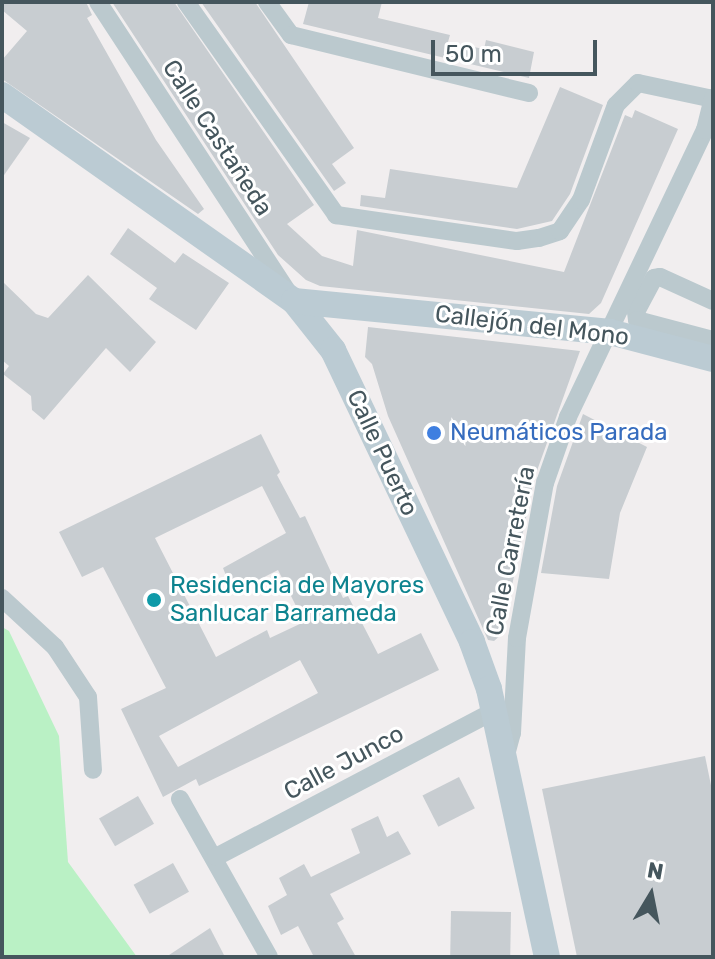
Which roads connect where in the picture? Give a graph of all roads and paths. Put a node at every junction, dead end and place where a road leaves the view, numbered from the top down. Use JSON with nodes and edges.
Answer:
{"nodes":[{"id":1,"x":98,"y":2,"type":"edge"},
{"id":2,"x":186,"y":2,"type":"edge"},
{"id":3,"x":267,"y":2,"type":"edge"},
{"id":4,"x":529,"y":93,"type":"dead end"},
{"id":5,"x":2,"y":95,"type":"edge"},
{"id":6,"x":713,"y":99,"type":"edge"},
{"id":7,"x":709,"y":132,"type":"edge"},
{"id":8,"x":648,"y":257,"type":"junction"},
{"id":9,"x":713,"y":292,"type":"edge"},
{"id":10,"x":294,"y":301,"type":"junction"},
{"id":11,"x":713,"y":301,"type":"edge"},
{"id":12,"x":349,"y":303,"type":"junction"},
{"id":13,"x":610,"y":332,"type":"junction"},
{"id":14,"x":713,"y":340,"type":"edge"},
{"id":15,"x":333,"y":350,"type":"junction"},
{"id":16,"x":713,"y":359,"type":"edge"},
{"id":17,"x":2,"y":598,"type":"edge"},
{"id":18,"x":494,"y":711,"type":"junction"},
{"id":19,"x":504,"y":758,"type":"junction"},
{"id":20,"x":93,"y":770,"type":"dead end"},
{"id":21,"x":180,"y":799,"type":"dead end"},
{"id":22,"x":216,"y":857,"type":"junction"},
{"id":23,"x":269,"y":957,"type":"edge"},
{"id":24,"x":547,"y":957,"type":"edge"}],
"edges":[{"from":1,"to":10,"type":"street","name":"Calle Castañeda"},
{"from":2,"to":6,"type":"street"},
{"from":3,"to":4,"type":"street"},
{"from":5,"to":10,"type":"main road","name":"Calle Puerto"},
{"from":6,"to":7,"type":"street","name":"Calle Carretería"},
{"from":7,"to":8,"type":"street","name":"Calle Carretería"},
{"from":8,"to":9,"type":"street"},
{"from":8,"to":13,"type":"street","name":"Calle Carretería"},
{"from":10,"to":12,"type":"main road","name":"Callejón del Mono"},
{"from":10,"to":15,"type":"main road","name":"Calle Puerto"},
{"from":11,"to":14,"type":"street"},
{"from":12,"to":13,"type":"main road","name":"Callejón del Mono"},
{"from":12,"to":15,"type":"main road"},
{"from":13,"to":16,"type":"main road","name":"Callejón del Mono"},
{"from":13,"to":19,"type":"street","name":"Calle Carretería"},
{"from":15,"to":18,"type":"main road","name":"Calle Puerto"},
{"from":17,"to":20,"type":"street"},
{"from":18,"to":19,"type":"main road","name":"Calle Puerto"},
{"from":18,"to":22,"type":"street","name":"Calle Junco"},
{"from":19,"to":24,"type":"main road","name":"Calle Puerto"},
{"from":21,"to":22,"type":"street"},
{"from":22,"to":23,"type":"street"}]}
